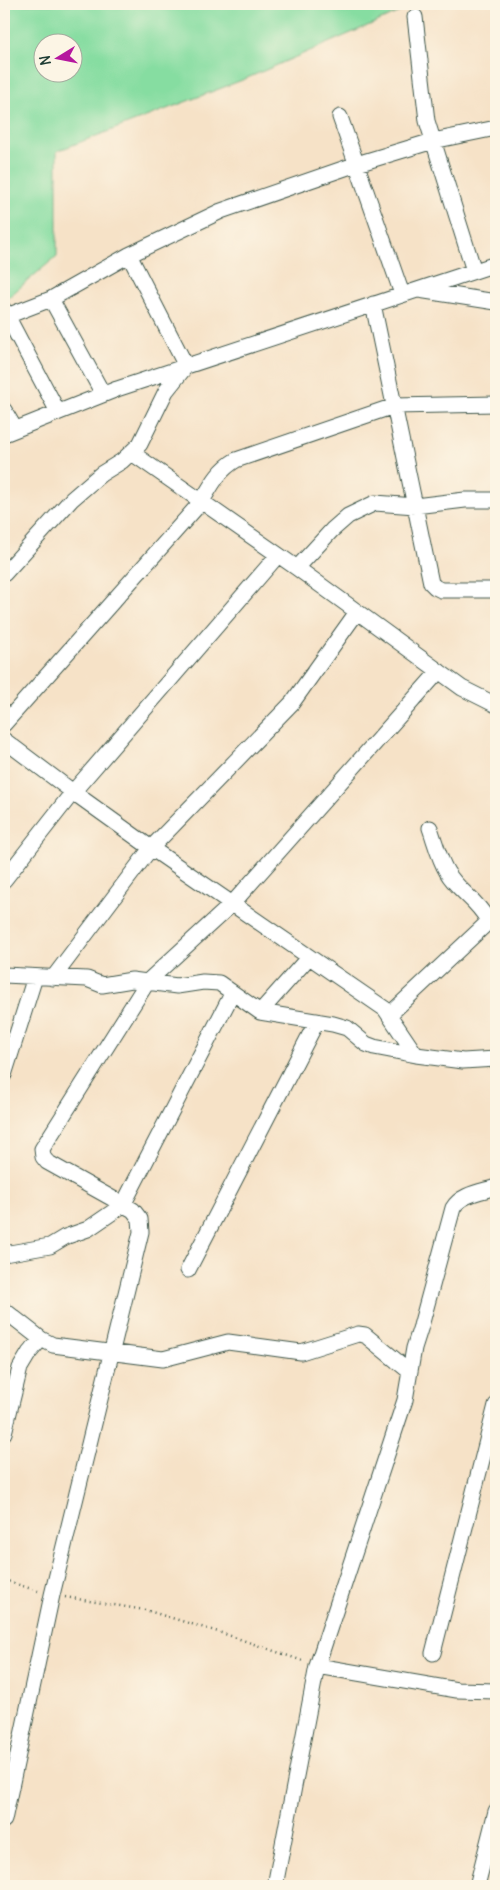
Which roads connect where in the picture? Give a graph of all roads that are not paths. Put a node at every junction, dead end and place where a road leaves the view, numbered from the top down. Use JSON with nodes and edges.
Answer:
{"nodes":[{"id":1,"x":415,"y":17,"type":"dead end"},
{"id":2,"x":340,"y":117,"type":"dead end"},
{"id":3,"x":496,"y":128,"type":"edge"},
{"id":4,"x":433,"y":141,"type":"junction"},
{"id":5,"x":357,"y":164,"type":"junction"},
{"id":6,"x":129,"y":255,"type":"junction"},
{"id":7,"x":496,"y":264,"type":"edge"},
{"id":8,"x":474,"y":271,"type":"junction"},
{"id":9,"x":408,"y":292,"type":"junction"},
{"id":10,"x":51,"y":300,"type":"junction"},
{"id":11,"x":496,"y":302,"type":"edge"},
{"id":12,"x":373,"y":304,"type":"junction"},
{"id":13,"x":6,"y":313,"type":"edge"},
{"id":14,"x":186,"y":366,"type":"junction"},
{"id":15,"x":103,"y":394,"type":"junction"},
{"id":16,"x":496,"y":404,"type":"edge"},
{"id":17,"x":394,"y":406,"type":"junction"},
{"id":18,"x":4,"y":410,"type":"edge"},
{"id":19,"x":58,"y":412,"type":"junction"},
{"id":20,"x":10,"y":431,"type":"edge"},
{"id":21,"x":132,"y":453,"type":"junction"},
{"id":22,"x":496,"y":500,"type":"edge"},
{"id":23,"x":202,"y":501,"type":"junction"},
{"id":24,"x":414,"y":506,"type":"junction"},
{"id":25,"x":278,"y":555,"type":"junction"},
{"id":26,"x":297,"y":568,"type":"junction"},
{"id":27,"x":4,"y":574,"type":"edge"},
{"id":28,"x":496,"y":590,"type":"edge"},
{"id":29,"x":358,"y":612,"type":"junction"},
{"id":30,"x":440,"y":671,"type":"junction"},
{"id":31,"x":496,"y":705,"type":"edge"},
{"id":32,"x":4,"y":724,"type":"edge"},
{"id":33,"x":4,"y":740,"type":"edge"},
{"id":34,"x":73,"y":792,"type":"junction"},
{"id":35,"x":430,"y":828,"type":"dead end"},
{"id":36,"x":152,"y":848,"type":"junction"},
{"id":37,"x":4,"y":880,"type":"edge"},
{"id":38,"x":232,"y":904,"type":"junction"},
{"id":39,"x":309,"y":957,"type":"junction"},
{"id":40,"x":4,"y":975,"type":"edge"},
{"id":41,"x":35,"y":977,"type":"junction"},
{"id":42,"x":53,"y":978,"type":"junction"},
{"id":43,"x":148,"y":981,"type":"junction"},
{"id":44,"x":232,"y":994,"type":"junction"},
{"id":45,"x":260,"y":1012,"type":"junction"},
{"id":46,"x":389,"y":1014,"type":"junction"},
{"id":47,"x":317,"y":1021,"type":"junction"},
{"id":48,"x":416,"y":1055,"type":"junction"},
{"id":49,"x":496,"y":1059,"type":"edge"},
{"id":50,"x":4,"y":1075,"type":"edge"},
{"id":51,"x":496,"y":1187,"type":"edge"},
{"id":52,"x":124,"y":1205,"type":"junction"},
{"id":53,"x":4,"y":1254,"type":"edge"},
{"id":54,"x":188,"y":1270,"type":"dead end"},
{"id":55,"x":4,"y":1310,"type":"edge"},
{"id":56,"x":40,"y":1339,"type":"junction"},
{"id":57,"x":111,"y":1354,"type":"junction"},
{"id":58,"x":408,"y":1371,"type":"junction"},
{"id":59,"x":496,"y":1405,"type":"edge"},
{"id":60,"x":4,"y":1433,"type":"edge"},
{"id":61,"x":433,"y":1653,"type":"dead end"},
{"id":62,"x":317,"y":1666,"type":"junction"},
{"id":63,"x":496,"y":1690,"type":"edge"},
{"id":64,"x":496,"y":1811,"type":"edge"},
{"id":65,"x":4,"y":1820,"type":"edge"},
{"id":66,"x":275,"y":1886,"type":"edge"},
{"id":67,"x":477,"y":1886,"type":"edge"}],
"edges":[{"from":1,"to":4,"type":"street"},
{"from":2,"to":5,"type":"street"},
{"from":3,"to":4,"type":"street"},
{"from":4,"to":5,"type":"street"},
{"from":4,"to":8,"type":"street"},
{"from":5,"to":6,"type":"street"},
{"from":5,"to":9,"type":"street"},
{"from":6,"to":10,"type":"street"},
{"from":6,"to":14,"type":"street"},
{"from":7,"to":8,"type":"street"},
{"from":8,"to":9,"type":"street"},
{"from":9,"to":11,"type":"street"},
{"from":9,"to":12,"type":"street"},
{"from":10,"to":13,"type":"street"},
{"from":10,"to":15,"type":"street"},
{"from":12,"to":14,"type":"street"},
{"from":12,"to":17,"type":"street"},
{"from":13,"to":19,"type":"street"},
{"from":14,"to":15,"type":"street"},
{"from":14,"to":21,"type":"street"},
{"from":15,"to":19,"type":"street"},
{"from":16,"to":17,"type":"street"},
{"from":17,"to":23,"type":"street"},
{"from":17,"to":24,"type":"street"},
{"from":18,"to":20,"type":"street"},
{"from":19,"to":20,"type":"street"},
{"from":21,"to":23,"type":"street"},
{"from":21,"to":27,"type":"street"},
{"from":22,"to":24,"type":"street"},
{"from":23,"to":25,"type":"street"},
{"from":23,"to":32,"type":"street"},
{"from":24,"to":26,"type":"street"},
{"from":24,"to":28,"type":"street"},
{"from":25,"to":26,"type":"street"},
{"from":25,"to":34,"type":"street"},
{"from":26,"to":29,"type":"street"},
{"from":29,"to":30,"type":"street"},
{"from":29,"to":36,"type":"street"},
{"from":30,"to":31,"type":"street"},
{"from":30,"to":38,"type":"street"},
{"from":33,"to":34,"type":"street"},
{"from":34,"to":36,"type":"street"},
{"from":34,"to":37,"type":"street"},
{"from":35,"to":46,"type":"street"},
{"from":36,"to":38,"type":"street"},
{"from":36,"to":42,"type":"street"},
{"from":38,"to":39,"type":"street"},
{"from":38,"to":43,"type":"street"},
{"from":39,"to":45,"type":"street"},
{"from":39,"to":46,"type":"street"},
{"from":40,"to":41,"type":"street"},
{"from":41,"to":42,"type":"street"},
{"from":41,"to":50,"type":"street"},
{"from":42,"to":43,"type":"street"},
{"from":43,"to":44,"type":"street"},
{"from":43,"to":52,"type":"street"},
{"from":44,"to":45,"type":"street"},
{"from":44,"to":52,"type":"street"},
{"from":45,"to":47,"type":"street"},
{"from":46,"to":48,"type":"street"},
{"from":47,"to":48,"type":"street"},
{"from":47,"to":54,"type":"street"},
{"from":48,"to":49,"type":"street"},
{"from":51,"to":58,"type":"street"},
{"from":52,"to":53,"type":"street"},
{"from":52,"to":57,"type":"street"},
{"from":55,"to":56,"type":"street"},
{"from":56,"to":57,"type":"street"},
{"from":56,"to":60,"type":"street"},
{"from":57,"to":58,"type":"street"},
{"from":57,"to":65,"type":"street"},
{"from":58,"to":62,"type":"street"},
{"from":59,"to":61,"type":"street"},
{"from":62,"to":63,"type":"street"},
{"from":62,"to":66,"type":"street"},
{"from":64,"to":67,"type":"street"}]}
